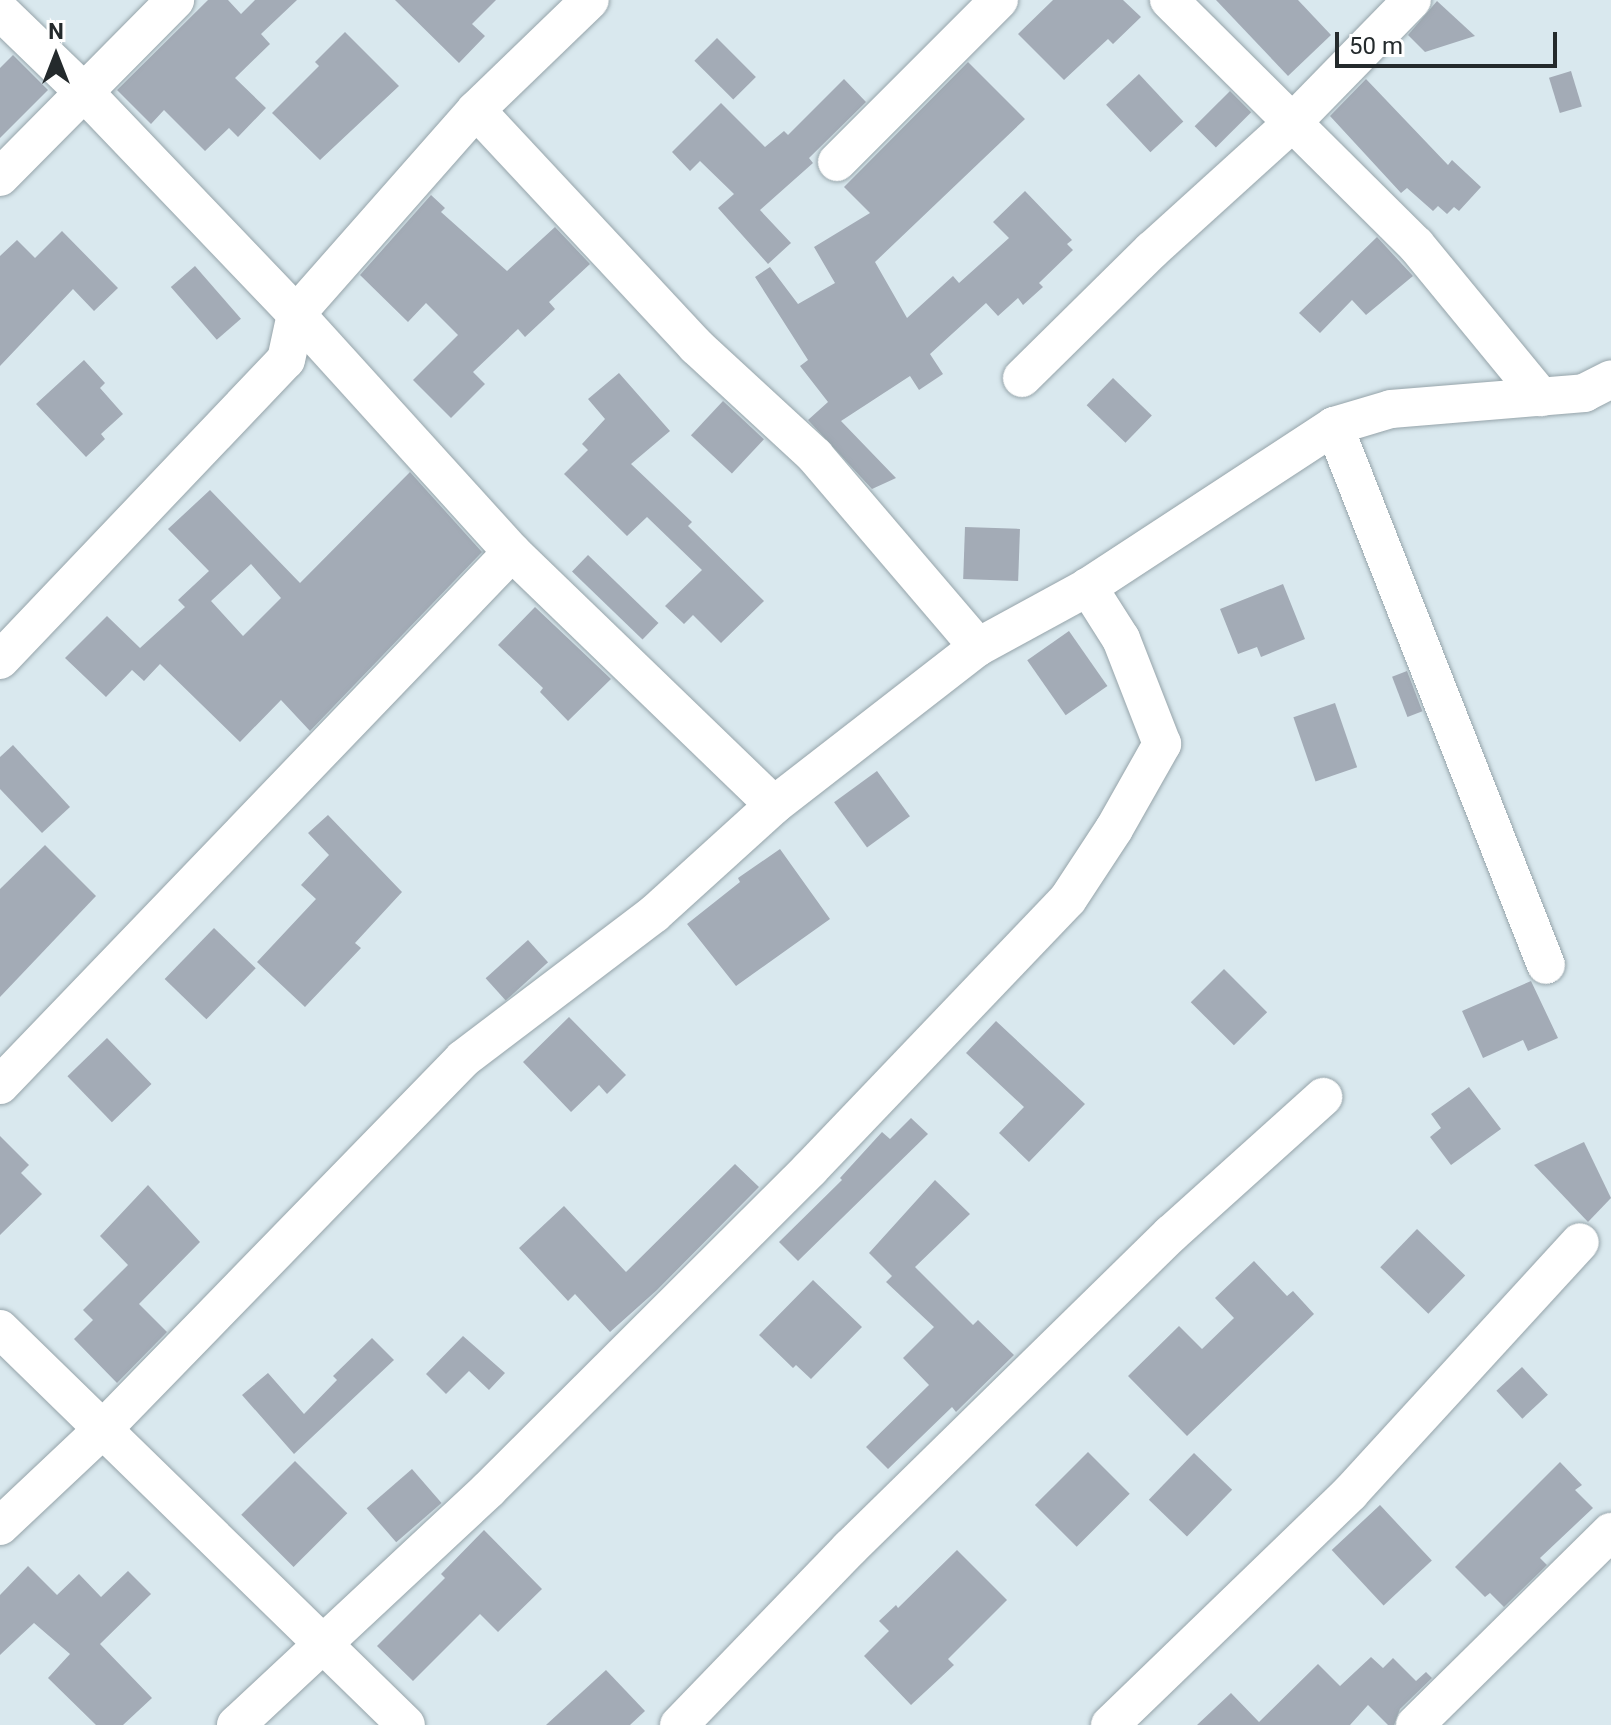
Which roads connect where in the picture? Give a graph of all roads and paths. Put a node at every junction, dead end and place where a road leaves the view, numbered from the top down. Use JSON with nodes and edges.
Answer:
{"nodes":[{"id":1,"x":175,"y":0,"type":"edge"},
{"id":2,"x":590,"y":0,"type":"edge"},
{"id":3,"x":999,"y":0,"type":"edge"},
{"id":4,"x":1169,"y":0,"type":"edge"},
{"id":5,"x":1412,"y":0,"type":"edge"},
{"id":6,"x":0,"y":11,"type":"edge"},
{"id":7,"x":84,"y":92,"type":"junction"},
{"id":8,"x":476,"y":110,"type":"junction"},
{"id":9,"x":1291,"y":124,"type":"junction"},
{"id":10,"x":837,"y":162,"type":"dead end"},
{"id":11,"x":0,"y":177,"type":"edge"},
{"id":12,"x":296,"y":314,"type":"junction"},
{"id":13,"x":1022,"y":378,"type":"dead end"},
{"id":14,"x":1611,"y":379,"type":"edge"},
{"id":15,"x":1541,"y":397,"type":"junction"},
{"id":16,"x":1334,"y":426,"type":"junction"},
{"id":17,"x":512,"y":552,"type":"junction"},
{"id":18,"x":1088,"y":587,"type":"junction"},
{"id":19,"x":978,"y":647,"type":"junction"},
{"id":20,"x":0,"y":660,"type":"edge"},
{"id":21,"x":774,"y":805,"type":"junction"},
{"id":22,"x":1546,"y":965,"type":"dead end"},
{"id":23,"x":0,"y":1085,"type":"edge"},
{"id":24,"x":1323,"y":1097,"type":"dead end"},
{"id":25,"x":1580,"y":1242,"type":"dead end"},
{"id":26,"x":0,"y":1329,"type":"edge"},
{"id":27,"x":103,"y":1429,"type":"junction"},
{"id":28,"x":0,"y":1526,"type":"edge"},
{"id":29,"x":1611,"y":1532,"type":"edge"},
{"id":30,"x":324,"y":1641,"type":"junction"},
{"id":31,"x":236,"y":1725,"type":"edge"},
{"id":32,"x":406,"y":1725,"type":"edge"},
{"id":33,"x":679,"y":1725,"type":"edge"},
{"id":34,"x":1110,"y":1725,"type":"edge"},
{"id":35,"x":1415,"y":1725,"type":"edge"}],
"edges":[{"from":1,"to":7,"type":"street"},
{"from":2,"to":8,"type":"street"},
{"from":3,"to":10,"type":"street"},
{"from":4,"to":9,"type":"street"},
{"from":5,"to":9,"type":"street"},
{"from":6,"to":7,"type":"street"},
{"from":7,"to":11,"type":"street"},
{"from":7,"to":12,"type":"street"},
{"from":8,"to":12,"type":"street"},
{"from":8,"to":19,"type":"street"},
{"from":9,"to":13,"type":"street"},
{"from":9,"to":15,"type":"street"},
{"from":12,"to":17,"type":"street"},
{"from":12,"to":20,"type":"street"},
{"from":14,"to":15,"type":"street"},
{"from":15,"to":16,"type":"street"},
{"from":16,"to":18,"type":"street"},
{"from":16,"to":22,"type":"street"},
{"from":17,"to":21,"type":"street"},
{"from":17,"to":23,"type":"street"},
{"from":18,"to":19,"type":"street"},
{"from":18,"to":30,"type":"street"},
{"from":19,"to":21,"type":"street"},
{"from":21,"to":27,"type":"street"},
{"from":24,"to":33,"type":"street"},
{"from":25,"to":34,"type":"street"},
{"from":26,"to":27,"type":"street"},
{"from":27,"to":28,"type":"street"},
{"from":27,"to":30,"type":"street"},
{"from":29,"to":35,"type":"street"},
{"from":30,"to":31,"type":"street"},
{"from":30,"to":32,"type":"street"}]}
